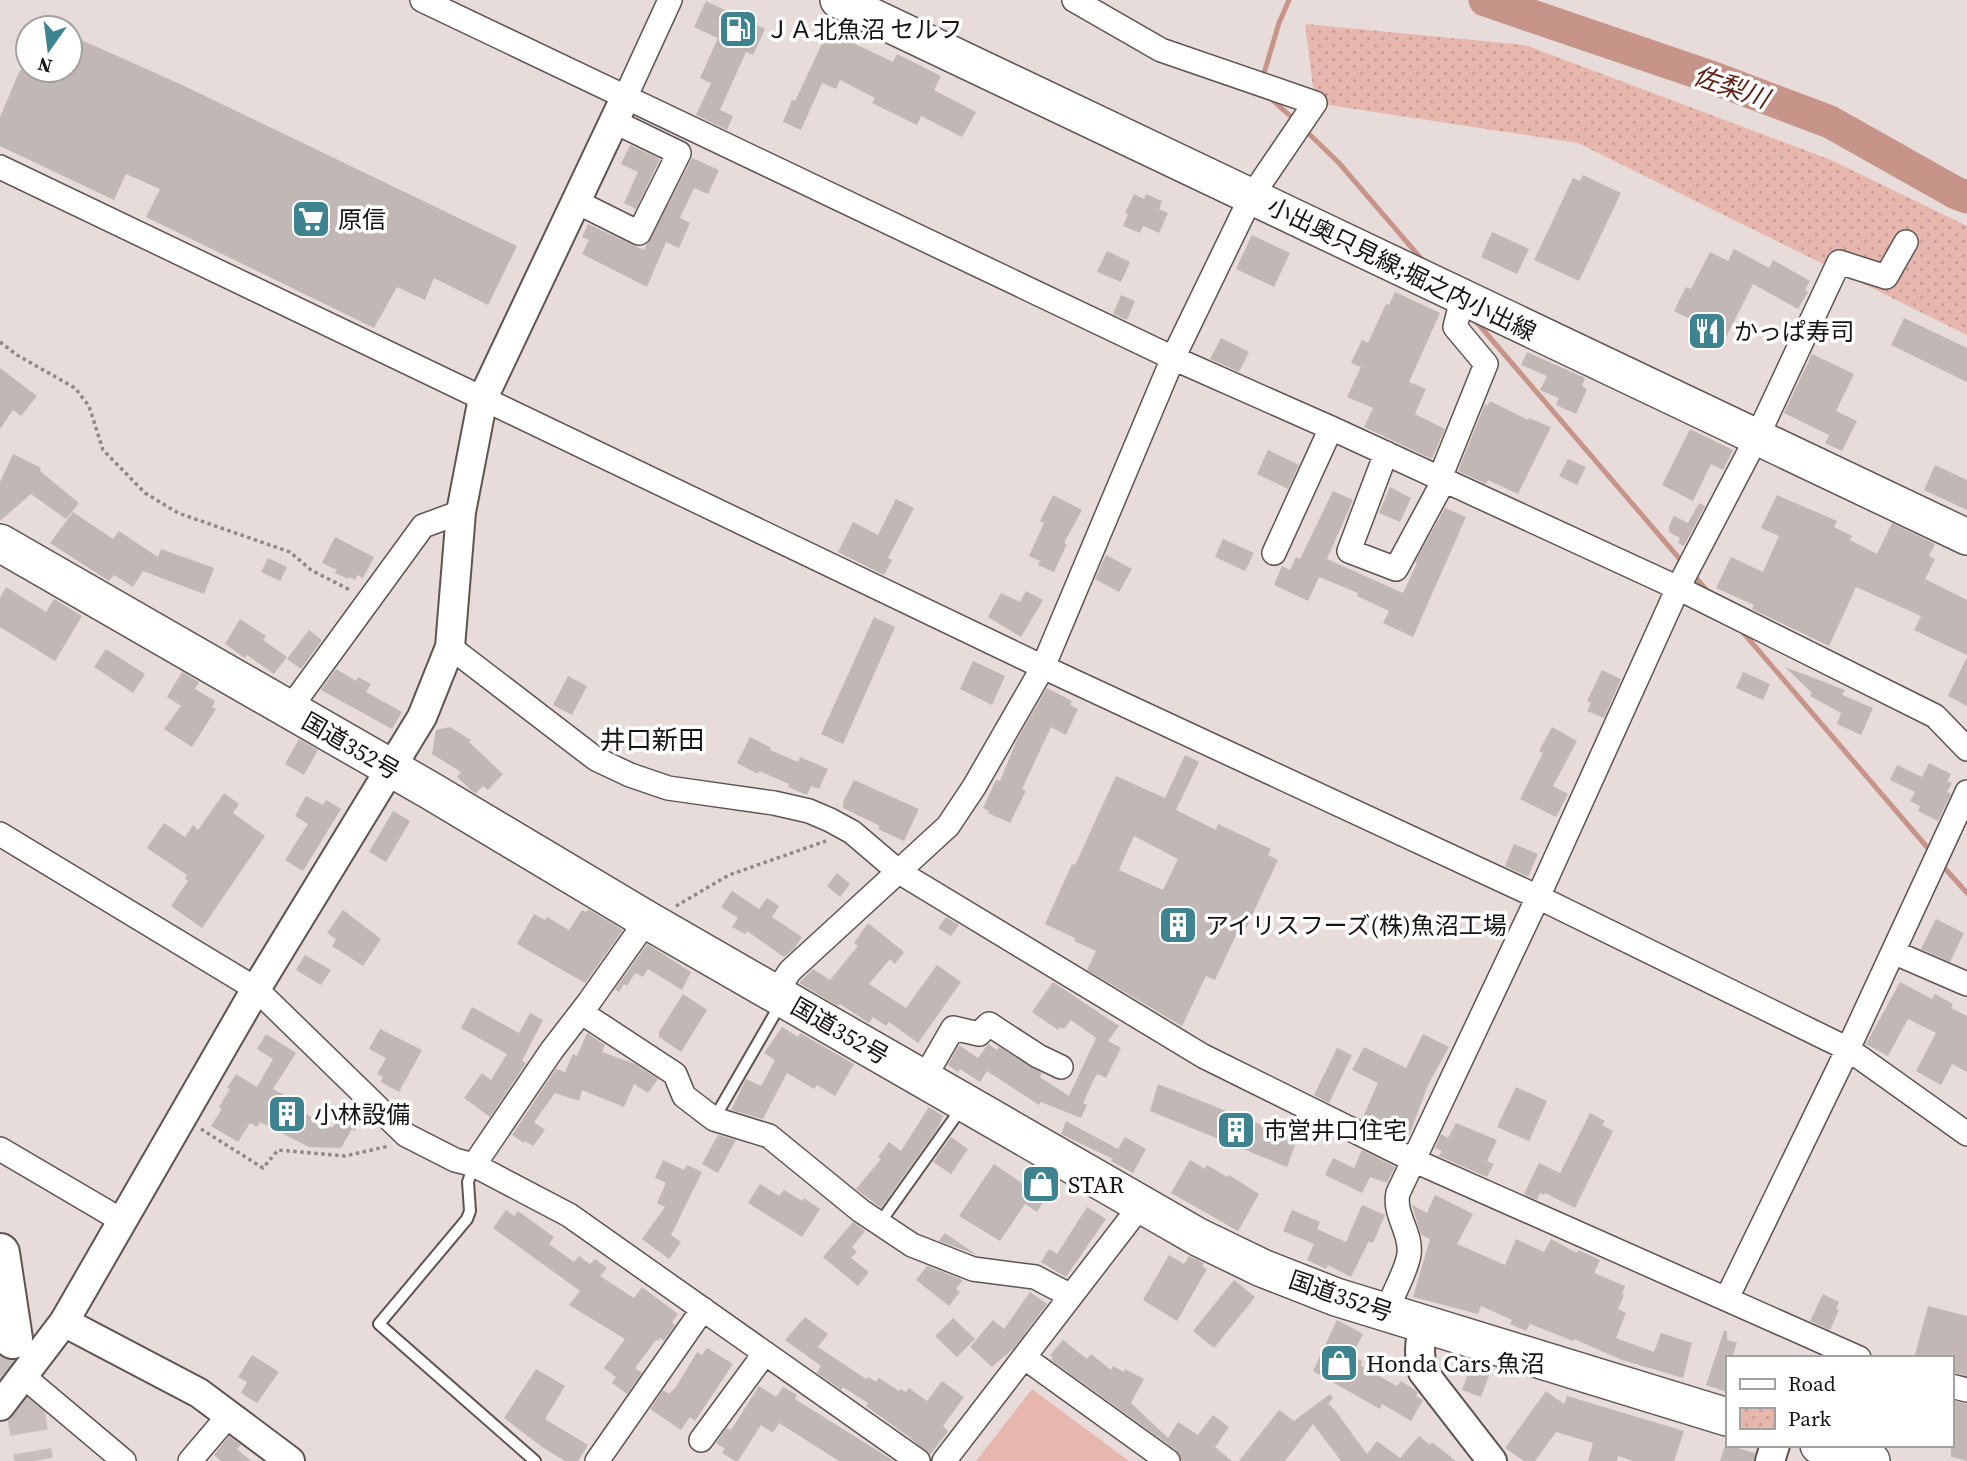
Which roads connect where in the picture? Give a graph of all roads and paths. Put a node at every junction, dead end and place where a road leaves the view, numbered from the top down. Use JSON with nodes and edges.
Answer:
{"nodes":[{"id":1,"x":422,"y":0,"type":"edge"},
{"id":2,"x":670,"y":0,"type":"edge"},
{"id":3,"x":838,"y":0,"type":"edge"},
{"id":4,"x":1074,"y":0,"type":"edge"},
{"id":5,"x":619,"y":110,"type":"junction"},
{"id":6,"x":0,"y":167,"type":"edge"},
{"id":7,"x":1251,"y":197,"type":"junction"},
{"id":8,"x":577,"y":202,"type":"junction"},
{"id":9,"x":1906,"y":242,"type":"dead end"},
{"id":10,"x":1462,"y":299,"type":"junction"},
{"id":11,"x":0,"y":342,"type":"edge"},
{"id":12,"x":1173,"y":358,"type":"junction"},
{"id":13,"x":483,"y":398,"type":"junction"},
{"id":14,"x":1331,"y":428,"type":"junction"},
{"id":15,"x":1757,"y":437,"type":"junction"},
{"id":16,"x":1386,"y":453,"type":"junction"},
{"id":17,"x":1442,"y":479,"type":"junction"},
{"id":18,"x":461,"y":512,"type":"junction"},
{"id":19,"x":1967,"y":537,"type":"edge"},
{"id":20,"x":0,"y":542,"type":"edge"},
{"id":21,"x":1274,"y":553,"type":"dead end"},
{"id":22,"x":1678,"y":588,"type":"junction"},
{"id":23,"x":367,"y":604,"type":"junction"},
{"id":24,"x":450,"y":648,"type":"junction"},
{"id":25,"x":1044,"y":667,"type":"junction"},
{"id":26,"x":289,"y":711,"type":"junction"},
{"id":27,"x":1967,"y":749,"type":"edge"},
{"id":28,"x":390,"y":769,"type":"junction"},
{"id":29,"x":1967,"y":792,"type":"edge"},
{"id":30,"x":852,"y":832,"type":"junction"},
{"id":31,"x":0,"y":834,"type":"edge"},
{"id":32,"x":899,"y":872,"type":"junction"},
{"id":33,"x":1538,"y":897,"type":"junction"},
{"id":34,"x":653,"y":923,"type":"junction"},
{"id":35,"x":1893,"y":952,"type":"junction"},
{"id":36,"x":1967,"y":984,"type":"edge"},
{"id":37,"x":256,"y":989,"type":"junction"},
{"id":38,"x":779,"y":996,"type":"junction"},
{"id":39,"x":582,"y":1013,"type":"junction"},
{"id":40,"x":1848,"y":1049,"type":"junction"},
{"id":41,"x":1061,"y":1067,"type":"dead end"},
{"id":42,"x":930,"y":1068,"type":"dead end"},
{"id":43,"x":965,"y":1103,"type":"junction"},
{"id":44,"x":181,"y":1117,"type":"junction"},
{"id":45,"x":714,"y":1119,"type":"junction"},
{"id":46,"x":1967,"y":1134,"type":"edge"},
{"id":47,"x":415,"y":1140,"type":"junction"},
{"id":48,"x":0,"y":1149,"type":"edge"},
{"id":49,"x":1413,"y":1160,"type":"junction"},
{"id":50,"x":474,"y":1165,"type":"junction"},
{"id":51,"x":1141,"y":1205,"type":"junction"},
{"id":52,"x":121,"y":1220,"type":"junction"},
{"id":53,"x":879,"y":1224,"type":"junction"},
{"id":54,"x":0,"y":1253,"type":"edge"},
{"id":55,"x":1071,"y":1296,"type":"junction"},
{"id":56,"x":1727,"y":1298,"type":"junction"},
{"id":57,"x":703,"y":1309,"type":"junction"},
{"id":58,"x":1387,"y":1312,"type":"junction"},
{"id":59,"x":64,"y":1322,"type":"junction"},
{"id":60,"x":1424,"y":1324,"type":"junction"},
{"id":61,"x":13,"y":1339,"type":"tunnel mouth"},
{"id":62,"x":765,"y":1353,"type":"junction"},
{"id":63,"x":1855,"y":1356,"type":"edge"},
{"id":64,"x":1025,"y":1358,"type":"junction"},
{"id":65,"x":23,"y":1376,"type":"junction"},
{"id":66,"x":0,"y":1406,"type":"edge"},
{"id":67,"x":230,"y":1414,"type":"junction"},
{"id":68,"x":1726,"y":1418,"type":"edge"},
{"id":69,"x":701,"y":1440,"type":"dead end"},
{"id":70,"x":1825,"y":1447,"type":"edge"},
{"id":71,"x":124,"y":1461,"type":"edge"},
{"id":72,"x":190,"y":1461,"type":"edge"},
{"id":73,"x":289,"y":1461,"type":"edge"},
{"id":74,"x":535,"y":1461,"type":"edge"},
{"id":75,"x":597,"y":1461,"type":"edge"},
{"id":76,"x":918,"y":1461,"type":"edge"},
{"id":77,"x":944,"y":1461,"type":"edge"},
{"id":78,"x":1168,"y":1461,"type":"edge"},
{"id":79,"x":1492,"y":1461,"type":"edge"},
{"id":80,"x":1871,"y":1461,"type":"edge"}],
"edges":[{"from":1,"to":5,"type":"street"},
{"from":2,"to":5,"type":"street"},
{"from":3,"to":7,"type":"main road","name":"小出奥只見線;堀之内小出線"},
{"from":4,"to":7,"type":"street"},
{"from":5,"to":8,"type":"street"},
{"from":5,"to":8,"type":"street"},
{"from":5,"to":12,"type":"street"},
{"from":6,"to":13,"type":"street"},
{"from":7,"to":10,"type":"main road","name":"小出奥只見線;堀之内小出線"},
{"from":7,"to":12,"type":"street"},
{"from":8,"to":13,"type":"street"},
{"from":9,"to":15,"type":"street"},
{"from":10,"to":15,"type":"main road","name":"小出奥只見線;堀之内小出線"},
{"from":10,"to":17,"type":"street"},
{"from":11,"to":23,"type":"path"},
{"from":12,"to":14,"type":"street"},
{"from":12,"to":25,"type":"street"},
{"from":13,"to":18,"type":"street"},
{"from":13,"to":25,"type":"street"},
{"from":14,"to":16,"type":"street"},
{"from":14,"to":21,"type":"street"},
{"from":15,"to":19,"type":"main road","name":"小出奥只見線;堀之内小出線"},
{"from":15,"to":22,"type":"street"},
{"from":16,"to":17,"type":"street"},
{"from":16,"to":17,"type":"street"},
{"from":17,"to":22,"type":"street"},
{"from":18,"to":23,"type":"street"},
{"from":18,"to":24,"type":"street"},
{"from":20,"to":26,"type":"highway","name":"国道352号"},
{"from":22,"to":27,"type":"street"},
{"from":22,"to":33,"type":"street"},
{"from":23,"to":26,"type":"street"},
{"from":24,"to":28,"type":"street"},
{"from":24,"to":30,"type":"street"},
{"from":25,"to":32,"type":"street"},
{"from":25,"to":33,"type":"street"},
{"from":26,"to":28,"type":"highway","name":"国道352号"},
{"from":28,"to":34,"type":"highway","name":"国道352号"},
{"from":28,"to":37,"type":"street"},
{"from":29,"to":35,"type":"street"},
{"from":30,"to":32,"type":"street"},
{"from":30,"to":34,"type":"path"},
{"from":31,"to":37,"type":"street"},
{"from":32,"to":38,"type":"street"},
{"from":32,"to":49,"type":"street"},
{"from":33,"to":40,"type":"street"},
{"from":33,"to":49,"type":"street"},
{"from":34,"to":38,"type":"highway","name":"国道352号"},
{"from":34,"to":39,"type":"street"},
{"from":35,"to":36,"type":"street"},
{"from":35,"to":40,"type":"street"},
{"from":37,"to":44,"type":"street"},
{"from":37,"to":47,"type":"street"},
{"from":38,"to":43,"type":"highway","name":"国道352号"},
{"from":38,"to":45,"type":"lane"},
{"from":39,"to":45,"type":"street"},
{"from":39,"to":50,"type":"street"},
{"from":40,"to":46,"type":"street"},
{"from":40,"to":56,"type":"street"},
{"from":41,"to":42,"type":"street"},
{"from":43,"to":51,"type":"highway","name":"国道352号"},
{"from":43,"to":53,"type":"lane"},
{"from":44,"to":47,"type":"path"},
{"from":44,"to":52,"type":"street"},
{"from":45,"to":53,"type":"street"},
{"from":47,"to":50,"type":"street"},
{"from":48,"to":52,"type":"street"},
{"from":49,"to":56,"type":"street"},
{"from":49,"to":58,"type":"street"},
{"from":50,"to":57,"type":"street"},
{"from":50,"to":74,"type":"lane"},
{"from":51,"to":55,"type":"street"},
{"from":51,"to":58,"type":"highway","name":"国道352号"},
{"from":52,"to":59,"type":"street"},
{"from":53,"to":55,"type":"street"},
{"from":54,"to":61,"type":"highway"},
{"from":55,"to":64,"type":"street"},
{"from":56,"to":63,"type":"street"},
{"from":57,"to":62,"type":"street"},
{"from":57,"to":75,"type":"street"},
{"from":58,"to":60,"type":"highway","name":"国道352号"},
{"from":59,"to":65,"type":"street"},
{"from":59,"to":67,"type":"street"},
{"from":60,"to":68,"type":"highway","name":"国道352号"},
{"from":60,"to":79,"type":"street"},
{"from":62,"to":69,"type":"street"},
{"from":62,"to":76,"type":"street"},
{"from":64,"to":77,"type":"street"},
{"from":64,"to":78,"type":"street"},
{"from":65,"to":66,"type":"street"},
{"from":65,"to":71,"type":"street"},
{"from":67,"to":72,"type":"street"},
{"from":67,"to":73,"type":"street"},
{"from":70,"to":80,"type":"highway"}]}
